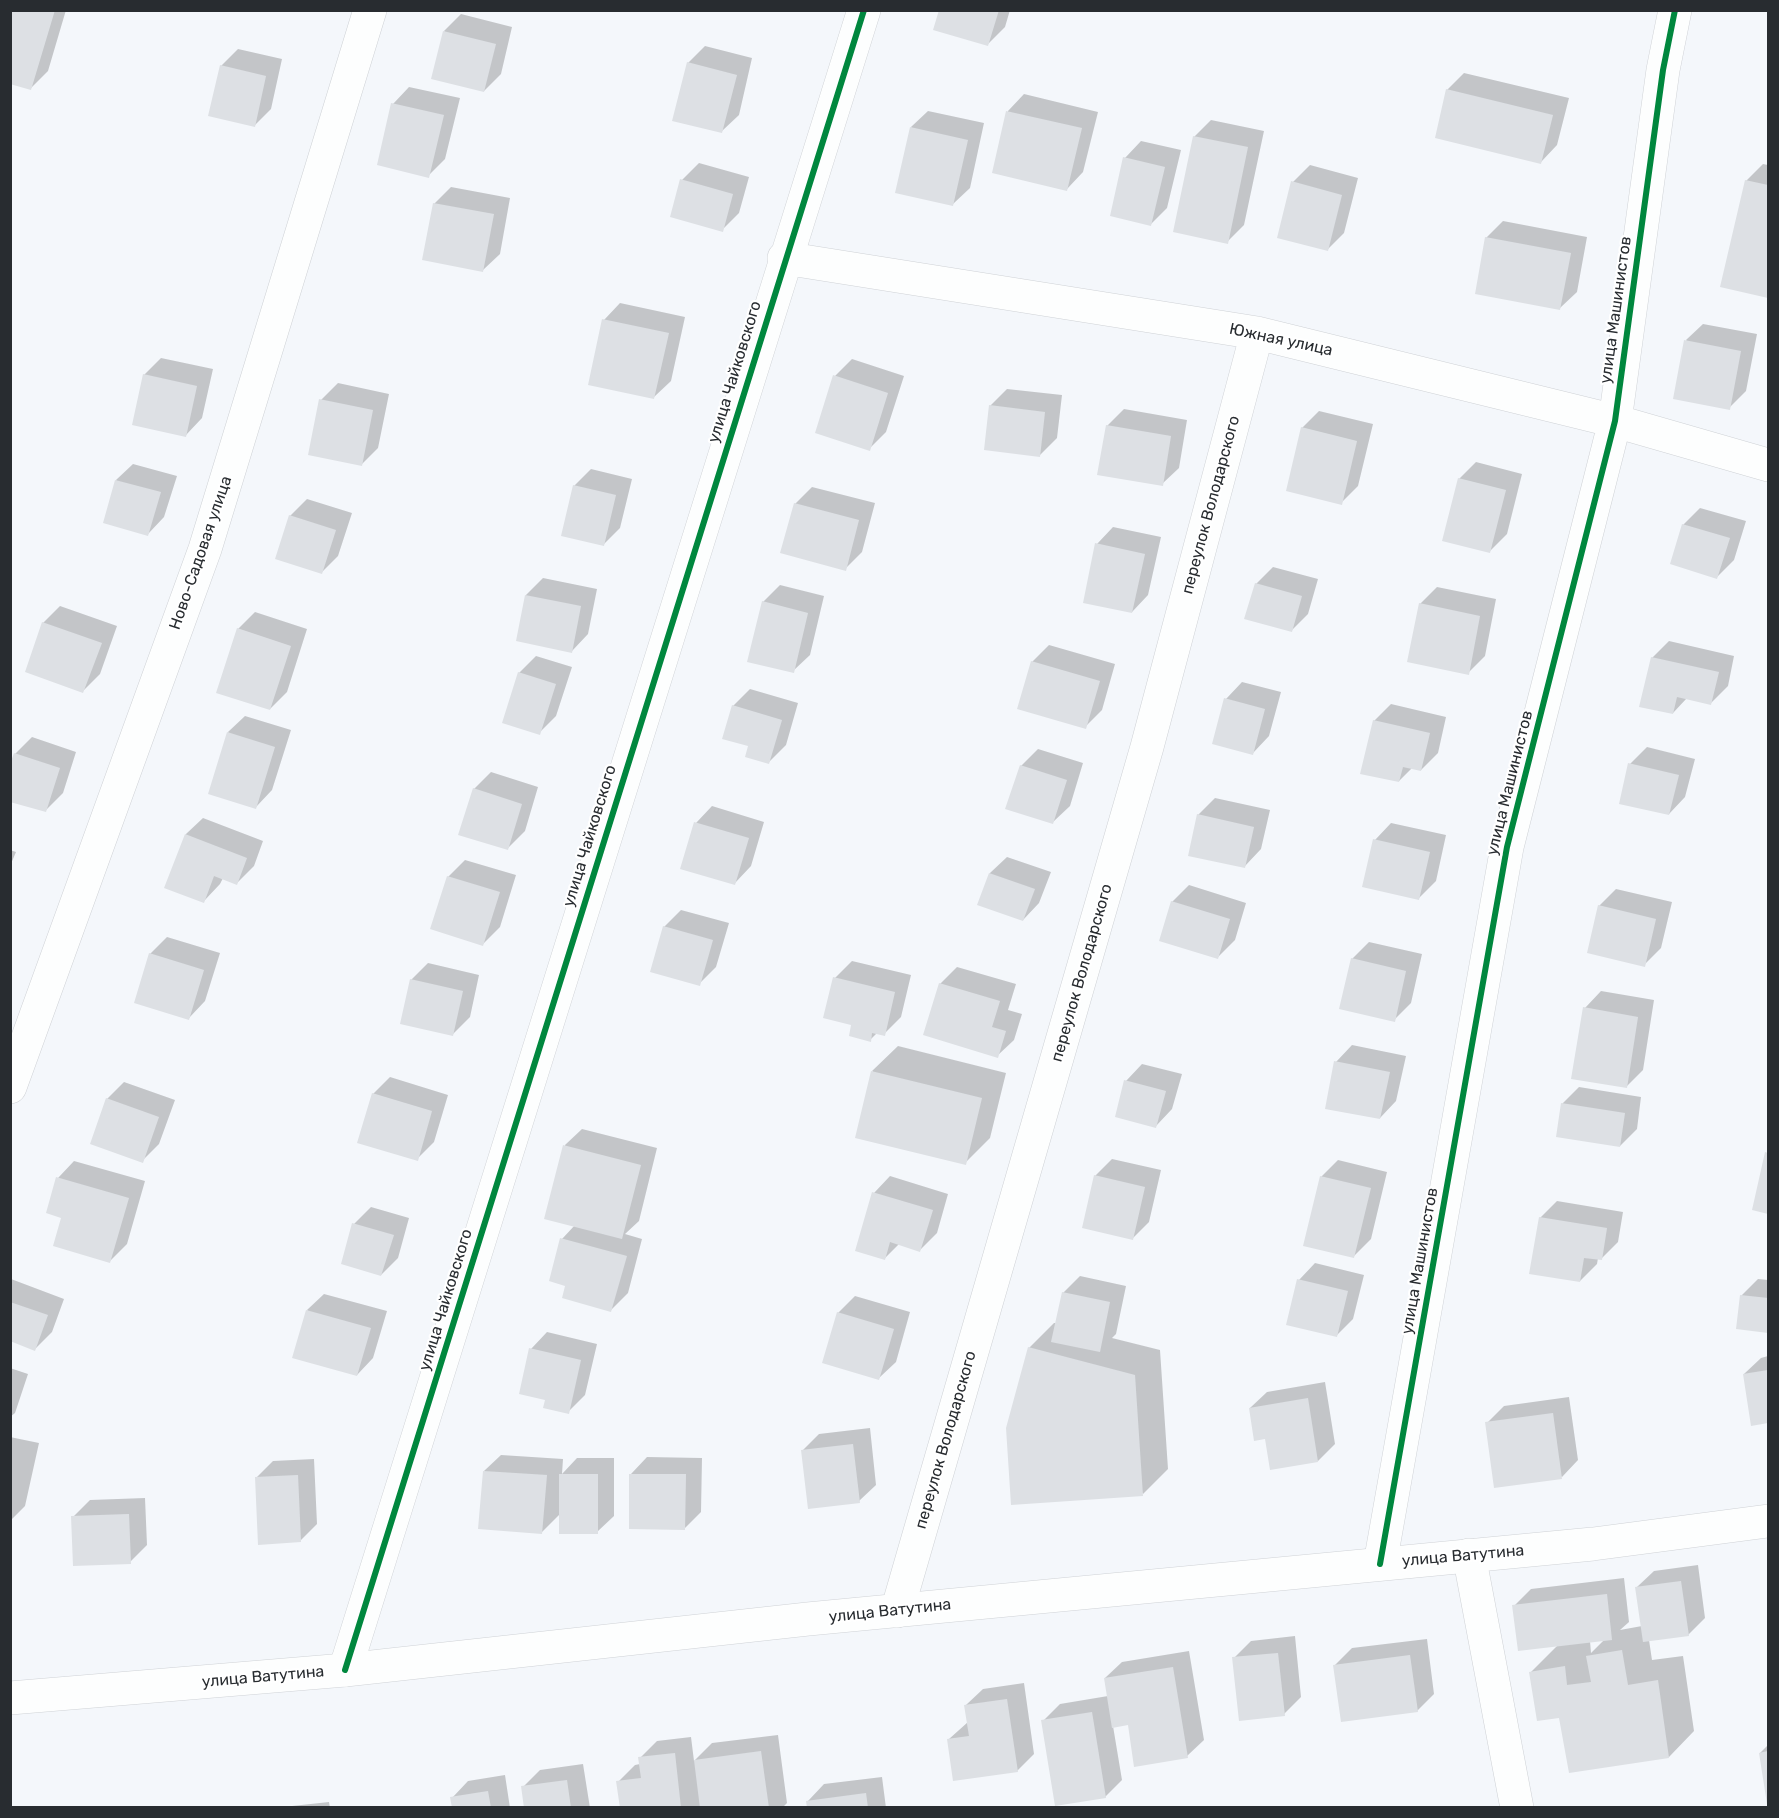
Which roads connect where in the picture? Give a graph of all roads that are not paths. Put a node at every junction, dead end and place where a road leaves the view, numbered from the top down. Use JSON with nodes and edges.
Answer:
{"nodes":[{"id":1,"x":370,"y":10,"type":"edge"},
{"id":2,"x":864,"y":10,"type":"edge"},
{"id":3,"x":1675,"y":10,"type":"edge"},
{"id":4,"x":784,"y":258,"type":"junction"},
{"id":5,"x":1257,"y":333,"type":"junction"},
{"id":6,"x":1615,"y":421,"type":"junction"},
{"id":7,"x":1768,"y":465,"type":"edge"},
{"id":8,"x":10,"y":1088,"type":"edge"},
{"id":9,"x":1768,"y":1521,"type":"edge"},
{"id":10,"x":1469,"y":1555,"type":"junction"},
{"id":11,"x":1380,"y":1564,"type":"junction"},
{"id":12,"x":897,"y":1611,"type":"junction"},
{"id":13,"x":345,"y":1670,"type":"junction"},
{"id":14,"x":10,"y":1698,"type":"edge"},
{"id":15,"x":1517,"y":1808,"type":"edge"}],
"edges":[{"from":1,"to":8,"type":"street","name":"Ново-Садовая улица"},
{"from":2,"to":4,"type":"street","name":"улица Чайковского"},
{"from":3,"to":6,"type":"street","name":"улица Машинистов"},
{"from":4,"to":5,"type":"street","name":"Южная улица"},
{"from":4,"to":13,"type":"street","name":"улица Чайковского"},
{"from":5,"to":6,"type":"street","name":"Южная улица"},
{"from":5,"to":12,"type":"street","name":"переулок Володарского"},
{"from":6,"to":7,"type":"street","name":"Южная улица"},
{"from":6,"to":11,"type":"street","name":"улица Машинистов"},
{"from":9,"to":10,"type":"street","name":"улица Ватутина"},
{"from":10,"to":11,"type":"street","name":"улица Ватутина"},
{"from":10,"to":15,"type":"street"},
{"from":11,"to":12,"type":"street","name":"улица Ватутина"},
{"from":12,"to":13,"type":"street","name":"улица Ватутина"},
{"from":13,"to":14,"type":"street","name":"улица Ватутина"}]}
